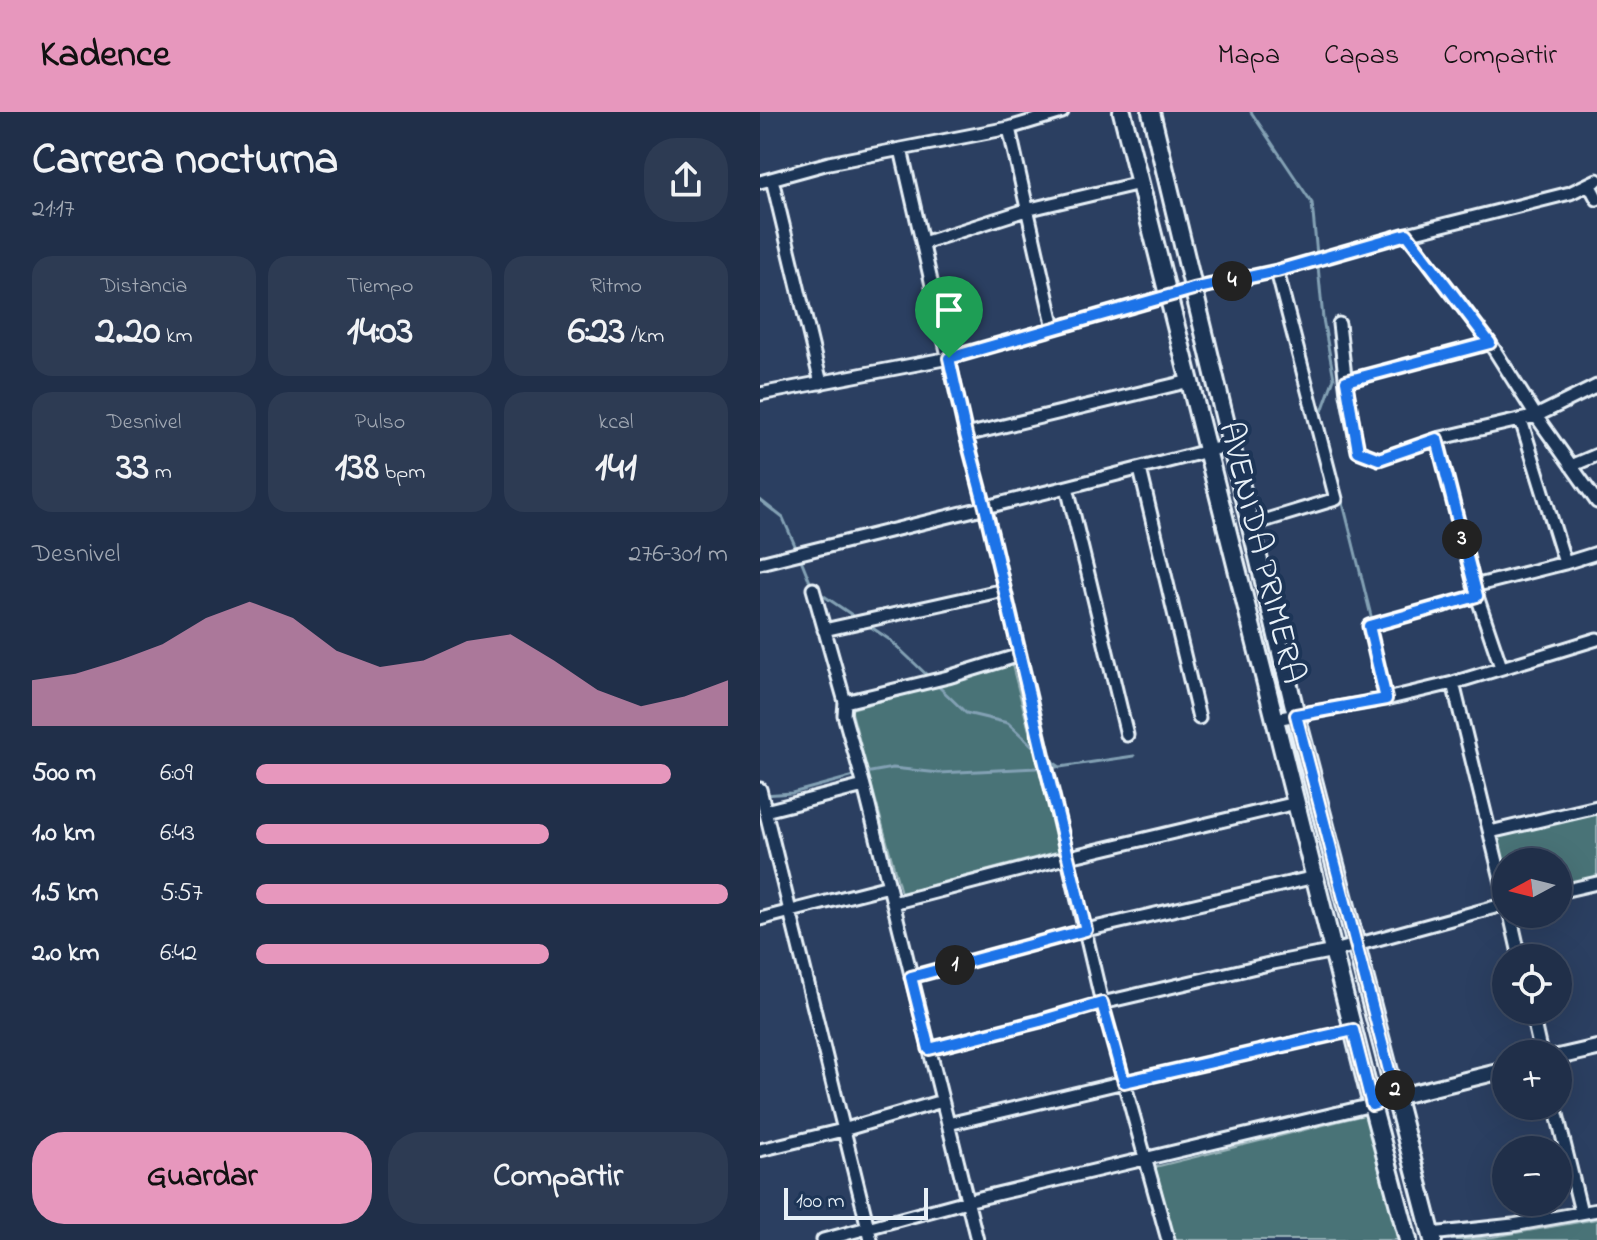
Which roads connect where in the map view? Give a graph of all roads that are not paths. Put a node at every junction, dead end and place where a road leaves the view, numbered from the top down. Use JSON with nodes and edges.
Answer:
{"nodes":[{"id":1,"x":1062,"y":112,"type":"edge"},
{"id":2,"x":1122,"y":112,"type":"edge"},
{"id":3,"x":1151,"y":112,"type":"edge"},
{"id":4,"x":1009,"y":128,"type":"junction"},
{"id":5,"x":901,"y":149,"type":"junction"},
{"id":6,"x":766,"y":180,"type":"edge"},
{"id":7,"x":1593,"y":182,"type":"edge"},
{"id":8,"x":1140,"y":183,"type":"junction"},
{"id":9,"x":1597,"y":199,"type":"edge"},
{"id":10,"x":1026,"y":210,"type":"junction"},
{"id":11,"x":1407,"y":234,"type":"junction"},
{"id":12,"x":923,"y":243,"type":"junction"},
{"id":13,"x":1277,"y":271,"type":"junction"},
{"id":14,"x":1193,"y":289,"type":"junction"},
{"id":15,"x":1169,"y":297,"type":"junction"},
{"id":16,"x":1339,"y":324,"type":"dead end"},
{"id":17,"x":1054,"y":328,"type":"junction"},
{"id":18,"x":1490,"y":343,"type":"junction"},
{"id":19,"x":949,"y":358,"type":"junction"},
{"id":20,"x":1190,"y":381,"type":"junction"},
{"id":21,"x":1346,"y":381,"type":"junction"},
{"id":22,"x":821,"y":383,"type":"junction"},
{"id":23,"x":1597,"y":386,"type":"edge"},
{"id":24,"x":760,"y":394,"type":"edge"},
{"id":25,"x":1536,"y":416,"type":"junction"},
{"id":26,"x":1521,"y":420,"type":"junction"},
{"id":27,"x":966,"y":435,"type":"junction"},
{"id":28,"x":1437,"y":439,"type":"junction"},
{"id":29,"x":1231,"y":445,"type":"junction"},
{"id":30,"x":1208,"y":450,"type":"junction"},
{"id":31,"x":1597,"y":455,"type":"edge"},
{"id":32,"x":1571,"y":466,"type":"junction"},
{"id":33,"x":1140,"y":469,"type":"junction"},
{"id":34,"x":1067,"y":487,"type":"junction"},
{"id":35,"x":1597,"y":502,"type":"edge"},
{"id":36,"x":985,"y":507,"type":"junction"},
{"id":37,"x":1250,"y":525,"type":"junction"},
{"id":38,"x":1597,"y":553,"type":"edge"},
{"id":39,"x":760,"y":563,"type":"edge"},
{"id":40,"x":1565,"y":563,"type":"junction"},
{"id":41,"x":813,"y":589,"type":"dead end"},
{"id":42,"x":1004,"y":590,"type":"junction"},
{"id":43,"x":1476,"y":591,"type":"junction"},
{"id":44,"x":824,"y":630,"type":"junction"},
{"id":45,"x":1597,"y":640,"type":"edge"},
{"id":46,"x":1020,"y":655,"type":"junction"},
{"id":47,"x":1501,"y":667,"type":"junction"},
{"id":48,"x":1453,"y":683,"type":"junction"},
{"id":49,"x":1386,"y":699,"type":"junction"},
{"id":50,"x":845,"y":702,"type":"junction"},
{"id":51,"x":1296,"y":715,"type":"junction"},
{"id":52,"x":1199,"y":718,"type":"dead end"},
{"id":53,"x":1275,"y":719,"type":"junction"},
{"id":54,"x":1127,"y":735,"type":"dead end"},
{"id":55,"x":864,"y":786,"type":"junction"},
{"id":56,"x":760,"y":789,"type":"edge"},
{"id":57,"x":1296,"y":803,"type":"junction"},
{"id":58,"x":1597,"y":807,"type":"edge"},
{"id":59,"x":765,"y":811,"type":"junction"},
{"id":60,"x":1490,"y":832,"type":"junction"},
{"id":61,"x":1494,"y":848,"type":"edge"},
{"id":62,"x":1069,"y":857,"type":"junction"},
{"id":63,"x":1315,"y":877,"type":"junction"},
{"id":64,"x":1597,"y":883,"type":"edge"},
{"id":65,"x":889,"y":886,"type":"junction"},
{"id":66,"x":1572,"y":889,"type":"edge"},
{"id":67,"x":893,"y":903,"type":"junction"},
{"id":68,"x":1492,"y":906,"type":"edge"},
{"id":69,"x":791,"y":912,"type":"junction"},
{"id":70,"x":760,"y":919,"type":"edge"},
{"id":71,"x":1086,"y":930,"type":"junction"},
{"id":72,"x":1357,"y":945,"type":"junction"},
{"id":73,"x":1334,"y":951,"type":"junction"},
{"id":74,"x":911,"y":977,"type":"junction"},
{"id":75,"x":1102,"y":1003,"type":"junction"},
{"id":76,"x":1353,"y":1030,"type":"junction"},
{"id":77,"x":1597,"y":1048,"type":"edge"},
{"id":78,"x":929,"y":1049,"type":"junction"},
{"id":79,"x":1572,"y":1054,"type":"edge"},
{"id":80,"x":1492,"y":1073,"type":"edge"},
{"id":81,"x":1124,"y":1082,"type":"junction"},
{"id":82,"x":1396,"y":1097,"type":"junction"},
{"id":83,"x":942,"y":1101,"type":"junction"},
{"id":84,"x":1372,"y":1105,"type":"junction"},
{"id":85,"x":1558,"y":1120,"type":"edge"},
{"id":86,"x":948,"y":1124,"type":"junction"},
{"id":87,"x":843,"y":1130,"type":"junction"},
{"id":88,"x":760,"y":1150,"type":"edge"},
{"id":89,"x":1145,"y":1160,"type":"junction"},
{"id":90,"x":967,"y":1201,"type":"junction"},
{"id":91,"x":1597,"y":1210,"type":"edge"},
{"id":92,"x":1581,"y":1212,"type":"junction"},
{"id":93,"x":870,"y":1234,"type":"edge"},
{"id":94,"x":1432,"y":1237,"type":"edge"},
{"id":95,"x":823,"y":1240,"type":"edge"},
{"id":96,"x":977,"y":1240,"type":"edge"},
{"id":97,"x":1168,"y":1240,"type":"edge"},
{"id":98,"x":1408,"y":1240,"type":"edge"}],
"edges":[{"from":1,"to":4,"type":"street"},
{"from":2,"to":8,"type":"main road","name":"AVENIDA PRIMERA"},
{"from":3,"to":14,"type":"main road","name":"AVENIDA PRIMERA"},
{"from":4,"to":5,"type":"street"},
{"from":4,"to":10,"type":"street"},
{"from":5,"to":6,"type":"street"},
{"from":5,"to":12,"type":"street"},
{"from":6,"to":22,"type":"street"},
{"from":7,"to":9,"type":"street"},
{"from":7,"to":11,"type":"street"},
{"from":8,"to":10,"type":"street"},
{"from":8,"to":15,"type":"main road","name":"AVENIDA PRIMERA"},
{"from":10,"to":12,"type":"street"},
{"from":10,"to":17,"type":"street"},
{"from":11,"to":13,"type":"street"},
{"from":11,"to":18,"type":"street"},
{"from":12,"to":19,"type":"street"},
{"from":13,"to":14,"type":"street"},
{"from":13,"to":37,"type":"street"},
{"from":14,"to":15,"type":"street"},
{"from":14,"to":29,"type":"main road","name":"AVENIDA PRIMERA"},
{"from":15,"to":17,"type":"street"},
{"from":15,"to":20,"type":"main road","name":"AVENIDA PRIMERA"},
{"from":16,"to":21,"type":"street"},
{"from":17,"to":19,"type":"street"},
{"from":18,"to":21,"type":"street"},
{"from":18,"to":25,"type":"street"},
{"from":19,"to":22,"type":"street"},
{"from":19,"to":27,"type":"street"},
{"from":20,"to":27,"type":"street"},
{"from":20,"to":30,"type":"main road","name":"AVENIDA PRIMERA"},
{"from":21,"to":28,"type":"street"},
{"from":22,"to":24,"type":"street"},
{"from":23,"to":25,"type":"street"},
{"from":25,"to":26,"type":"street"},
{"from":25,"to":32,"type":"street"},
{"from":26,"to":28,"type":"street"},
{"from":26,"to":40,"type":"street"},
{"from":27,"to":36,"type":"street"},
{"from":28,"to":43,"type":"street"},
{"from":29,"to":30,"type":"street"},
{"from":29,"to":37,"type":"main road","name":"AVENIDA PRIMERA"},
{"from":30,"to":33,"type":"street"},
{"from":30,"to":53,"type":"main road","name":"AVENIDA PRIMERA"},
{"from":31,"to":32,"type":"street"},
{"from":32,"to":35,"type":"street"},
{"from":33,"to":34,"type":"street"},
{"from":33,"to":52,"type":"street"},
{"from":34,"to":36,"type":"street"},
{"from":34,"to":54,"type":"street"},
{"from":36,"to":39,"type":"street"},
{"from":36,"to":42,"type":"street"},
{"from":37,"to":51,"type":"main road","name":"AVENIDA PRIMERA"},
{"from":38,"to":40,"type":"street"},
{"from":40,"to":43,"type":"street"},
{"from":41,"to":44,"type":"street"},
{"from":42,"to":44,"type":"street"},
{"from":42,"to":46,"type":"street"},
{"from":43,"to":47,"type":"street"},
{"from":43,"to":49,"type":"street"},
{"from":44,"to":50,"type":"street"},
{"from":45,"to":47,"type":"street"},
{"from":46,"to":50,"type":"street"},
{"from":46,"to":62,"type":"street"},
{"from":47,"to":48,"type":"street"},
{"from":48,"to":49,"type":"street"},
{"from":48,"to":60,"type":"street"},
{"from":49,"to":51,"type":"street"},
{"from":50,"to":55,"type":"street"},
{"from":51,"to":53,"type":"street"},
{"from":51,"to":72,"type":"main road","name":"AVENIDA PRIMERA"},
{"from":53,"to":57,"type":"main road","name":"AVENIDA PRIMERA"},
{"from":55,"to":59,"type":"street"},
{"from":55,"to":65,"type":"street"},
{"from":56,"to":59,"type":"street"},
{"from":57,"to":62,"type":"street"},
{"from":57,"to":63,"type":"main road","name":"AVENIDA PRIMERA"},
{"from":58,"to":60,"type":"street"},
{"from":59,"to":69,"type":"street"},
{"from":60,"to":61,"type":"street"},
{"from":62,"to":67,"type":"street"},
{"from":62,"to":71,"type":"street"},
{"from":63,"to":71,"type":"street"},
{"from":63,"to":73,"type":"main road","name":"AVENIDA PRIMERA"},
{"from":64,"to":66,"type":"street"},
{"from":65,"to":67,"type":"street"},
{"from":65,"to":69,"type":"street"},
{"from":67,"to":74,"type":"street"},
{"from":68,"to":72,"type":"street"},
{"from":69,"to":70,"type":"street"},
{"from":69,"to":87,"type":"street"},
{"from":71,"to":74,"type":"street"},
{"from":71,"to":75,"type":"street"},
{"from":72,"to":73,"type":"street"},
{"from":72,"to":82,"type":"main road","name":"AVENIDA PRIMERA"},
{"from":73,"to":75,"type":"street"},
{"from":73,"to":76,"type":"main road","name":"AVENIDA PRIMERA"},
{"from":74,"to":78,"type":"street"},
{"from":75,"to":78,"type":"street"},
{"from":75,"to":81,"type":"street"},
{"from":76,"to":81,"type":"street"},
{"from":76,"to":84,"type":"main road","name":"AVENIDA PRIMERA"},
{"from":77,"to":79,"type":"street"},
{"from":78,"to":83,"type":"street"},
{"from":80,"to":82,"type":"street"},
{"from":81,"to":86,"type":"street"},
{"from":81,"to":89,"type":"street"},
{"from":82,"to":84,"type":"street"},
{"from":82,"to":94,"type":"main road","name":"AVENIDA PRIMERA"},
{"from":83,"to":86,"type":"street"},
{"from":83,"to":87,"type":"street"},
{"from":84,"to":89,"type":"street"},
{"from":84,"to":98,"type":"main road","name":"AVENIDA PRIMERA"},
{"from":85,"to":92,"type":"street"},
{"from":86,"to":90,"type":"street"},
{"from":87,"to":88,"type":"street"},
{"from":87,"to":93,"type":"street"},
{"from":89,"to":90,"type":"street"},
{"from":89,"to":97,"type":"street"},
{"from":90,"to":93,"type":"street"},
{"from":90,"to":96,"type":"street"},
{"from":91,"to":92,"type":"street"},
{"from":92,"to":94,"type":"street"},
{"from":93,"to":95,"type":"street"}]}
